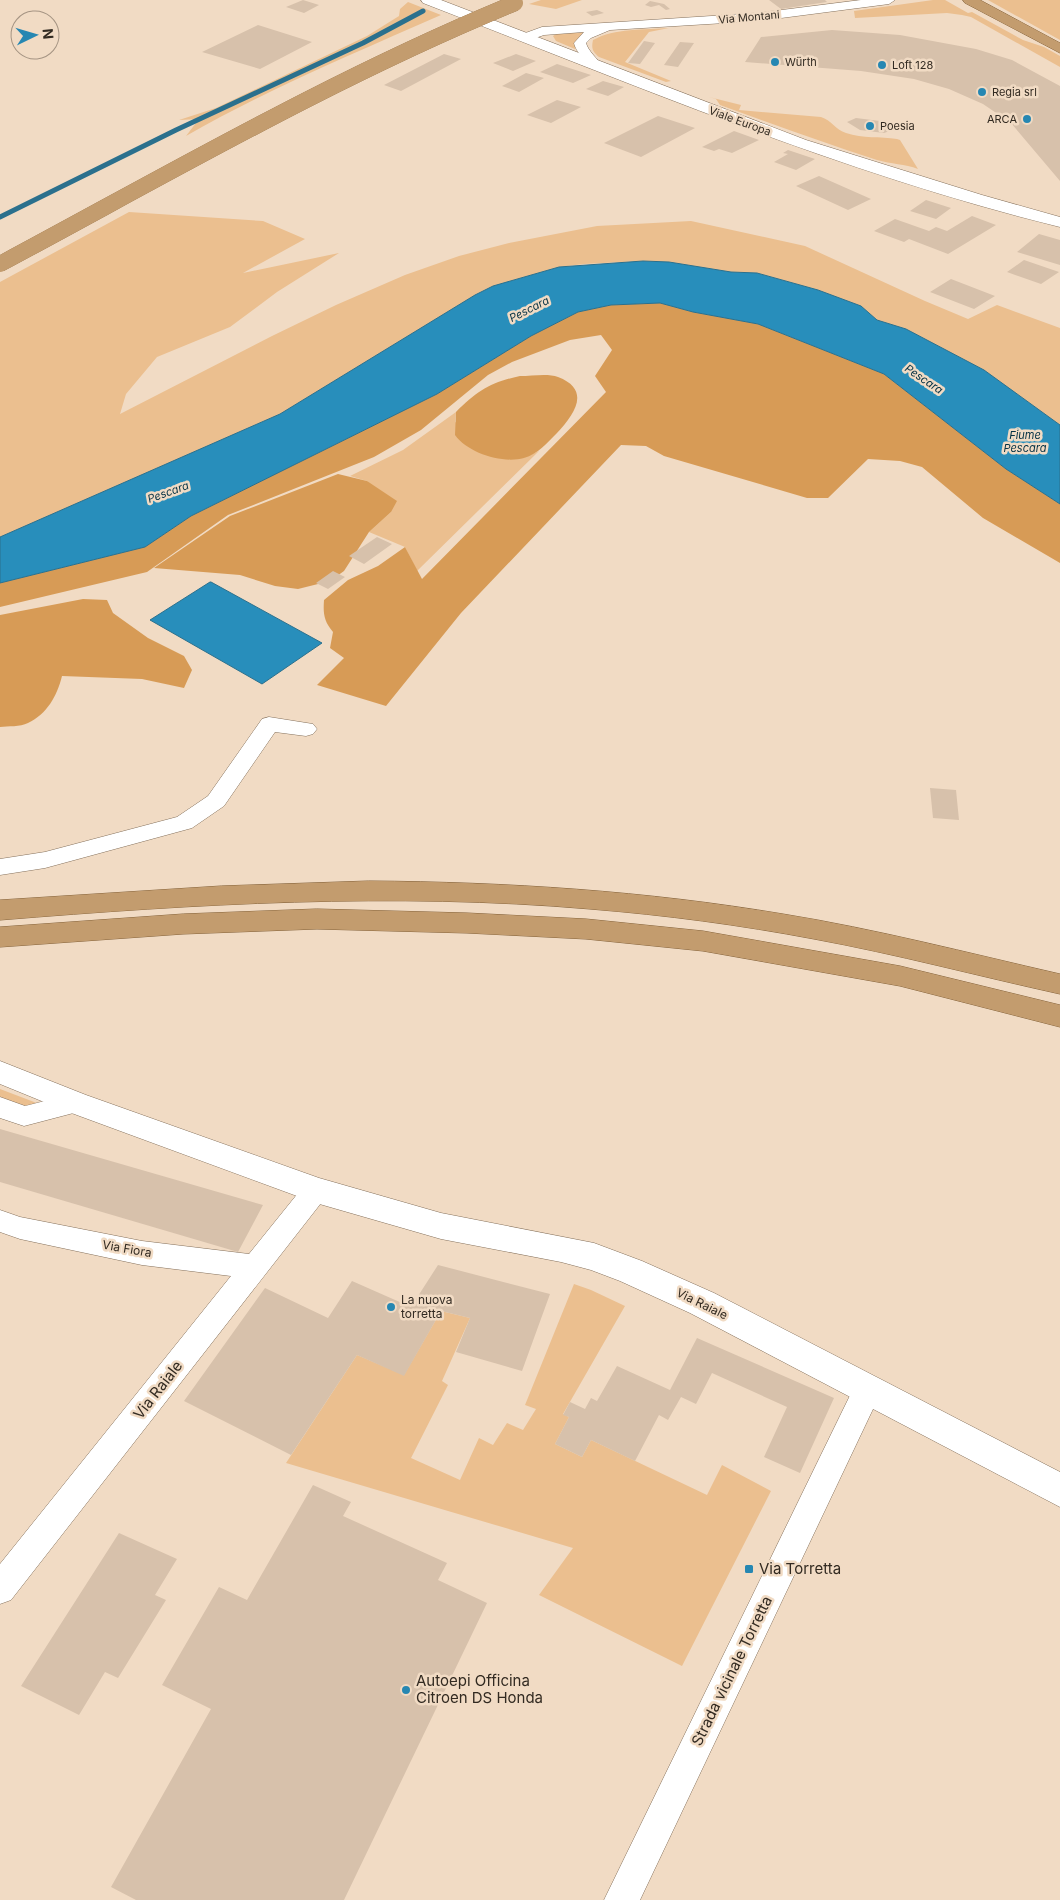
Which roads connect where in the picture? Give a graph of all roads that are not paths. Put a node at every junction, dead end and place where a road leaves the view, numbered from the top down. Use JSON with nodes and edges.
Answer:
{"nodes":[{"id":1,"x":428,"y":0,"type":"edge"},
{"id":2,"x":494,"y":0,"type":"edge"},
{"id":3,"x":889,"y":0,"type":"edge"},
{"id":4,"x":970,"y":0,"type":"edge"},
{"id":5,"x":519,"y":1,"type":"edge"},
{"id":6,"x":608,"y":27,"type":"junction"},
{"id":7,"x":524,"y":38,"type":"junction"},
{"id":8,"x":1060,"y":49,"type":"edge"},
{"id":9,"x":596,"y":66,"type":"junction"},
{"id":10,"x":1060,"y":222,"type":"edge"},
{"id":11,"x":0,"y":247,"type":"edge"},
{"id":12,"x":0,"y":264,"type":"edge"},
{"id":13,"x":306,"y":729,"type":"dead end"},
{"id":14,"x":0,"y":867,"type":"edge"},
{"id":15,"x":0,"y":910,"type":"edge"},
{"id":16,"x":0,"y":938,"type":"edge"},
{"id":17,"x":1060,"y":984,"type":"edge"},
{"id":18,"x":1060,"y":1016,"type":"edge"},
{"id":19,"x":0,"y":1072,"type":"edge"},
{"id":20,"x":76,"y":1103,"type":"junction"},
{"id":21,"x":0,"y":1107,"type":"edge"},
{"id":22,"x":316,"y":1190,"type":"junction"},
{"id":23,"x":0,"y":1221,"type":"edge"},
{"id":24,"x":256,"y":1267,"type":"junction"},
{"id":25,"x":868,"y":1388,"type":"junction"},
{"id":26,"x":1060,"y":1490,"type":"edge"},
{"id":27,"x":0,"y":1590,"type":"edge"},
{"id":28,"x":622,"y":1900,"type":"edge"}],
"edges":[{"from":1,"to":7,"type":"main road","name":"Viale Europa"},
{"from":2,"to":11,"type":"highway"},
{"from":3,"to":6,"type":"street","name":"Via Montani"},
{"from":4,"to":8,"type":"highway"},
{"from":5,"to":12,"type":"highway","bridge":true},
{"from":6,"to":7,"type":"street","name":"Via Montani"},
{"from":6,"to":9,"type":"street","name":"Via Montani"},
{"from":7,"to":9,"type":"main road","name":"Viale Europa"},
{"from":9,"to":10,"type":"main road","name":"Viale Europa"},
{"from":13,"to":14,"type":"street"},
{"from":15,"to":17,"type":"highway"},
{"from":16,"to":18,"type":"highway"},
{"from":19,"to":20,"type":"main road","name":"Via Raiale"},
{"from":20,"to":21,"type":"street"},
{"from":20,"to":22,"type":"main road","name":"Via Raiale"},
{"from":22,"to":24,"type":"street","name":"Via Raiale"},
{"from":22,"to":25,"type":"main road","name":"Via Raiale"},
{"from":23,"to":24,"type":"street","name":"Via Fiora"},
{"from":24,"to":27,"type":"street","name":"Via Raiale"},
{"from":25,"to":26,"type":"main road","name":"Via Raiale"},
{"from":25,"to":28,"type":"street","name":"Strada vicinale Torretta"}]}
